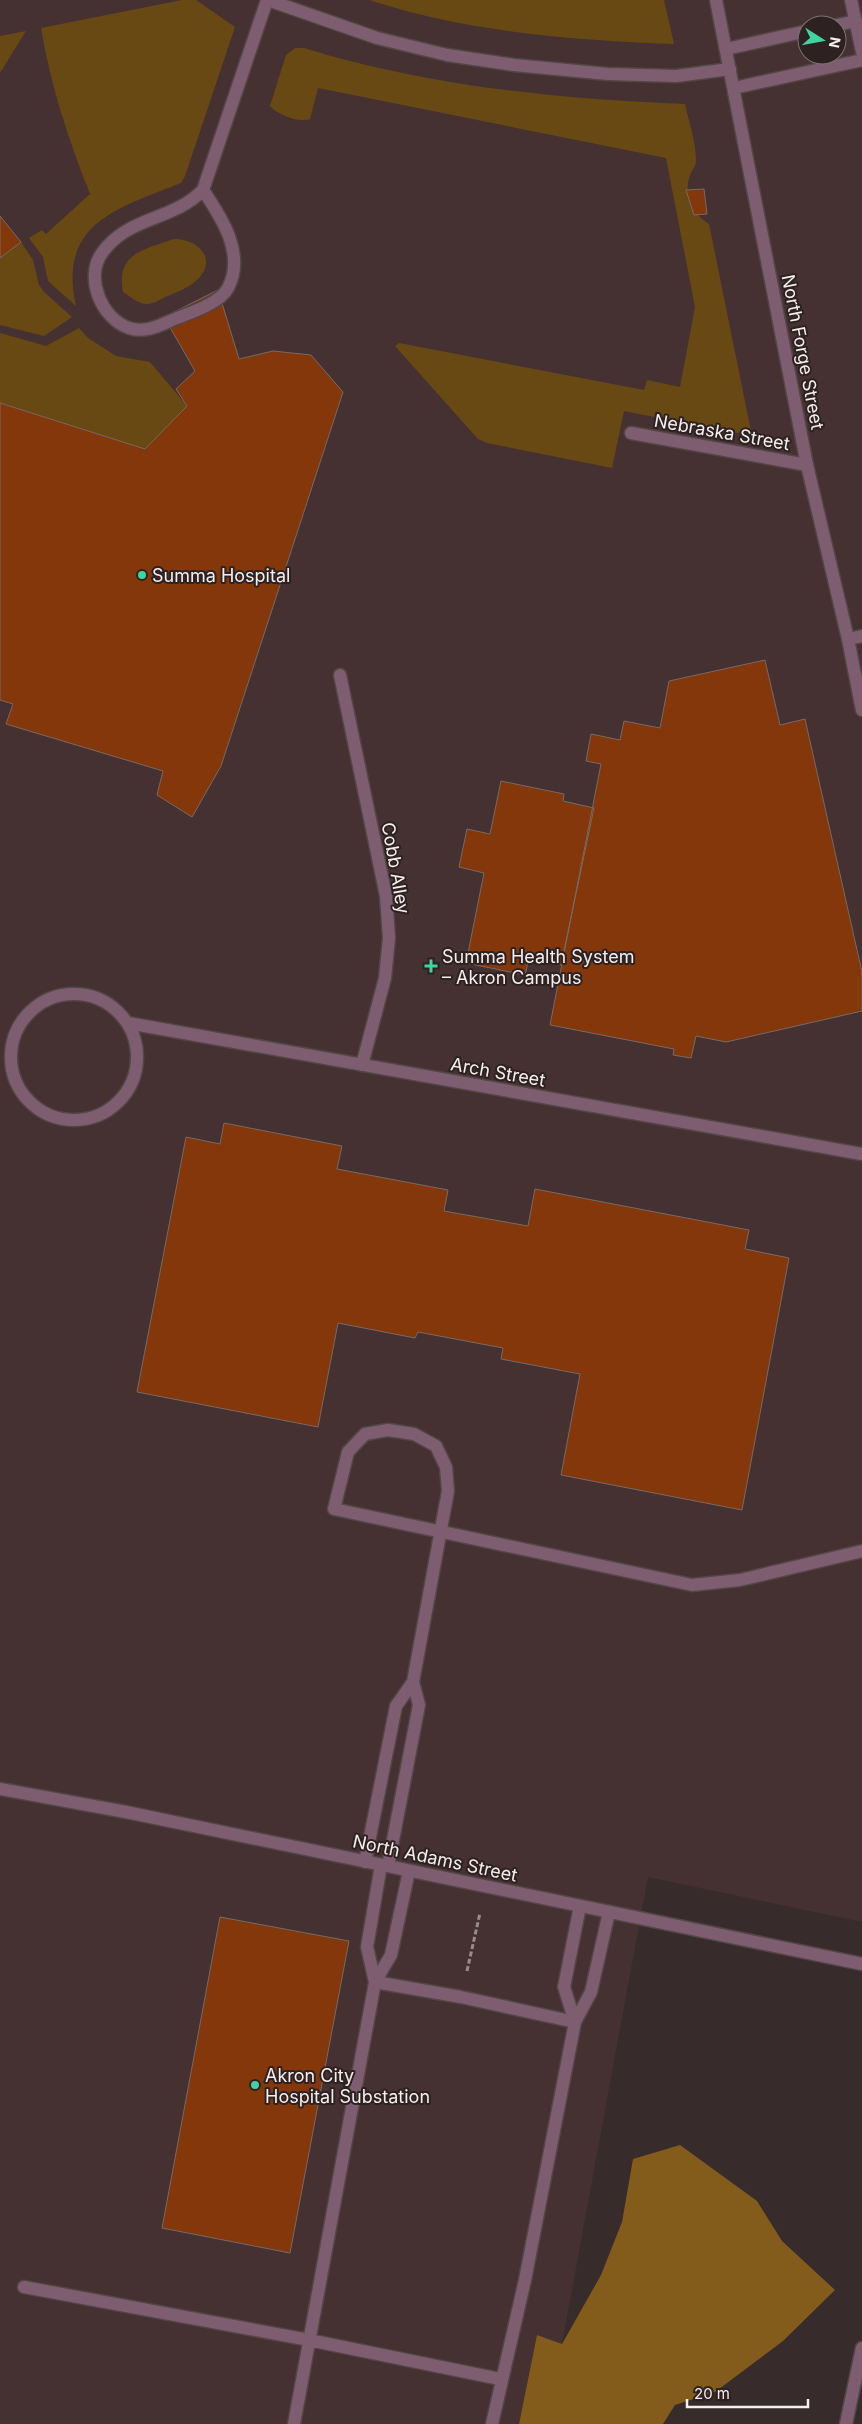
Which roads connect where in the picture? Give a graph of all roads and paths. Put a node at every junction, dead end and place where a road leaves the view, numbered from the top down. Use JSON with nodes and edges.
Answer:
{"nodes":[{"id":1,"x":267,"y":0,"type":"edge"},
{"id":2,"x":716,"y":0,"type":"edge"},
{"id":3,"x":851,"y":0,"type":"edge"},
{"id":4,"x":856,"y":21,"type":"junction"},
{"id":5,"x":847,"y":23,"type":"edge"},
{"id":6,"x":797,"y":34,"type":"edge"},
{"id":7,"x":726,"y":49,"type":"junction"},
{"id":8,"x":862,"y":52,"type":"edge"},
{"id":9,"x":862,"y":60,"type":"edge"},
{"id":10,"x":730,"y":69,"type":"junction"},
{"id":11,"x":734,"y":88,"type":"junction"},
{"id":12,"x":203,"y":190,"type":"junction"},
{"id":13,"x":631,"y":433,"type":"dead end"},
{"id":14,"x":807,"y":465,"type":"junction"},
{"id":15,"x":862,"y":636,"type":"edge"},
{"id":16,"x":848,"y":639,"type":"junction"},
{"id":17,"x":340,"y":676,"type":"dead end"},
{"id":18,"x":859,"y":684,"type":"edge"},
{"id":19,"x":862,"y":710,"type":"edge"},
{"id":20,"x":128,"y":1024,"type":"junction"},
{"id":21,"x":362,"y":1065,"type":"junction"},
{"id":22,"x":862,"y":1154,"type":"edge"},
{"id":23,"x":441,"y":1530,"type":"junction"},
{"id":24,"x":862,"y":1551,"type":"edge"},
{"id":25,"x":413,"y":1682,"type":"junction"},
{"id":26,"x":0,"y":1789,"type":"edge"},
{"id":27,"x":365,"y":1862,"type":"junction"},
{"id":28,"x":384,"y":1866,"type":"junction"},
{"id":29,"x":410,"y":1871,"type":"junction"},
{"id":30,"x":482,"y":1905,"type":"dead end"},
{"id":31,"x":580,"y":1906,"type":"junction"},
{"id":32,"x":610,"y":1912,"type":"junction"},
{"id":33,"x":862,"y":1964,"type":"edge"},
{"id":34,"x":375,"y":1982,"type":"junction"},
{"id":35,"x":461,"y":1998,"type":"junction"},
{"id":36,"x":575,"y":2022,"type":"junction"},
{"id":37,"x":24,"y":2287,"type":"dead end"},
{"id":38,"x":310,"y":2340,"type":"junction"},
{"id":39,"x":862,"y":2348,"type":"edge"},
{"id":40,"x":500,"y":2379,"type":"junction"},
{"id":41,"x":294,"y":2424,"type":"edge"},
{"id":42,"x":492,"y":2424,"type":"edge"},
{"id":43,"x":846,"y":2424,"type":"edge"}],
"edges":[{"from":1,"to":10,"type":"street"},
{"from":1,"to":12,"type":"street"},
{"from":2,"to":7,"type":"street","name":"North Forge Street"},
{"from":3,"to":4,"type":"street"},
{"from":4,"to":5,"type":"street"},
{"from":4,"to":8,"type":"street"},
{"from":6,"to":7,"type":"street"},
{"from":7,"to":10,"type":"street","name":"North Forge Street"},
{"from":9,"to":11,"type":"street"},
{"from":10,"to":11,"type":"street","name":"North Forge Street"},
{"from":11,"to":14,"type":"street","name":"North Forge Street"},
{"from":12,"to":12,"type":"street"},
{"from":13,"to":14,"type":"street","name":"Nebraska Street"},
{"from":14,"to":16,"type":"street","name":"North Forge Street"},
{"from":15,"to":16,"type":"street"},
{"from":16,"to":18,"type":"street","name":"North Forge Street"},
{"from":17,"to":21,"type":"street","name":"Cobb Alley"},
{"from":18,"to":19,"type":"street","name":"North Forge Street"},
{"from":20,"to":20,"type":"street"},
{"from":20,"to":21,"type":"street","name":"Arch Street"},
{"from":21,"to":22,"type":"street","name":"Arch Street"},
{"from":23,"to":23,"type":"street"},
{"from":23,"to":24,"type":"street"},
{"from":23,"to":25,"type":"street"},
{"from":25,"to":27,"type":"street"},
{"from":25,"to":28,"type":"street"},
{"from":26,"to":27,"type":"street","name":"North Adams Street"},
{"from":27,"to":28,"type":"street","name":"North Adams Street"},
{"from":28,"to":29,"type":"street","name":"North Adams Street"},
{"from":28,"to":34,"type":"street"},
{"from":29,"to":31,"type":"street","name":"North Adams Street"},
{"from":29,"to":34,"type":"street"},
{"from":30,"to":35,"type":"path"},
{"from":31,"to":32,"type":"street","name":"North Adams Street"},
{"from":31,"to":36,"type":"street"},
{"from":32,"to":33,"type":"street","name":"North Adams Street"},
{"from":32,"to":36,"type":"street"},
{"from":34,"to":35,"type":"street"},
{"from":34,"to":38,"type":"street"},
{"from":35,"to":36,"type":"street"},
{"from":36,"to":40,"type":"street"},
{"from":37,"to":38,"type":"street"},
{"from":38,"to":40,"type":"street"},
{"from":38,"to":41,"type":"street"},
{"from":39,"to":43,"type":"street"},
{"from":40,"to":42,"type":"street"}]}
